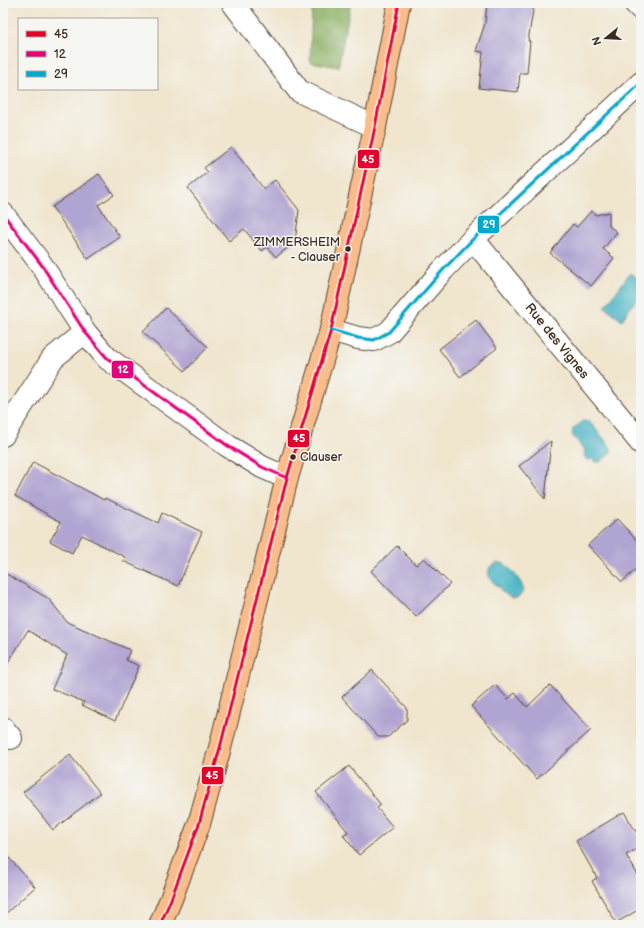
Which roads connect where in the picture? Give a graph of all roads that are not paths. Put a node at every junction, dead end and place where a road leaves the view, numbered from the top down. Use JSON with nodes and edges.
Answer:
{"nodes":[{"id":1,"x":233,"y":3,"type":"edge"},
{"id":2,"x":399,"y":3,"type":"edge"},
{"id":3,"x":635,"y":3,"type":"edge"},
{"id":4,"x":641,"y":9,"type":"edge"},
{"id":5,"x":641,"y":84,"type":"edge"},
{"id":6,"x":375,"y":127,"type":"junction"},
{"id":7,"x":3,"y":214,"type":"edge"},
{"id":8,"x":473,"y":239,"type":"junction"},
{"id":9,"x":331,"y":330,"type":"junction"},
{"id":10,"x":85,"y":332,"type":"junction"},
{"id":11,"x":3,"y":435,"type":"edge"},
{"id":12,"x":641,"y":443,"type":"edge"},
{"id":13,"x":287,"y":478,"type":"junction"},
{"id":14,"x":160,"y":925,"type":"edge"}],
"edges":[{"from":1,"to":6,"type":"street"},
{"from":2,"to":6,"type":"main road"},
{"from":3,"to":4,"type":"street"},
{"from":5,"to":8,"type":"street"},
{"from":6,"to":9,"type":"main road"},
{"from":7,"to":10,"type":"street"},
{"from":8,"to":9,"type":"street"},
{"from":8,"to":12,"type":"street","name":"Rue des Vignes"},
{"from":9,"to":13,"type":"main road"},
{"from":10,"to":11,"type":"street"},
{"from":10,"to":13,"type":"street"},
{"from":13,"to":14,"type":"main road"}]}
